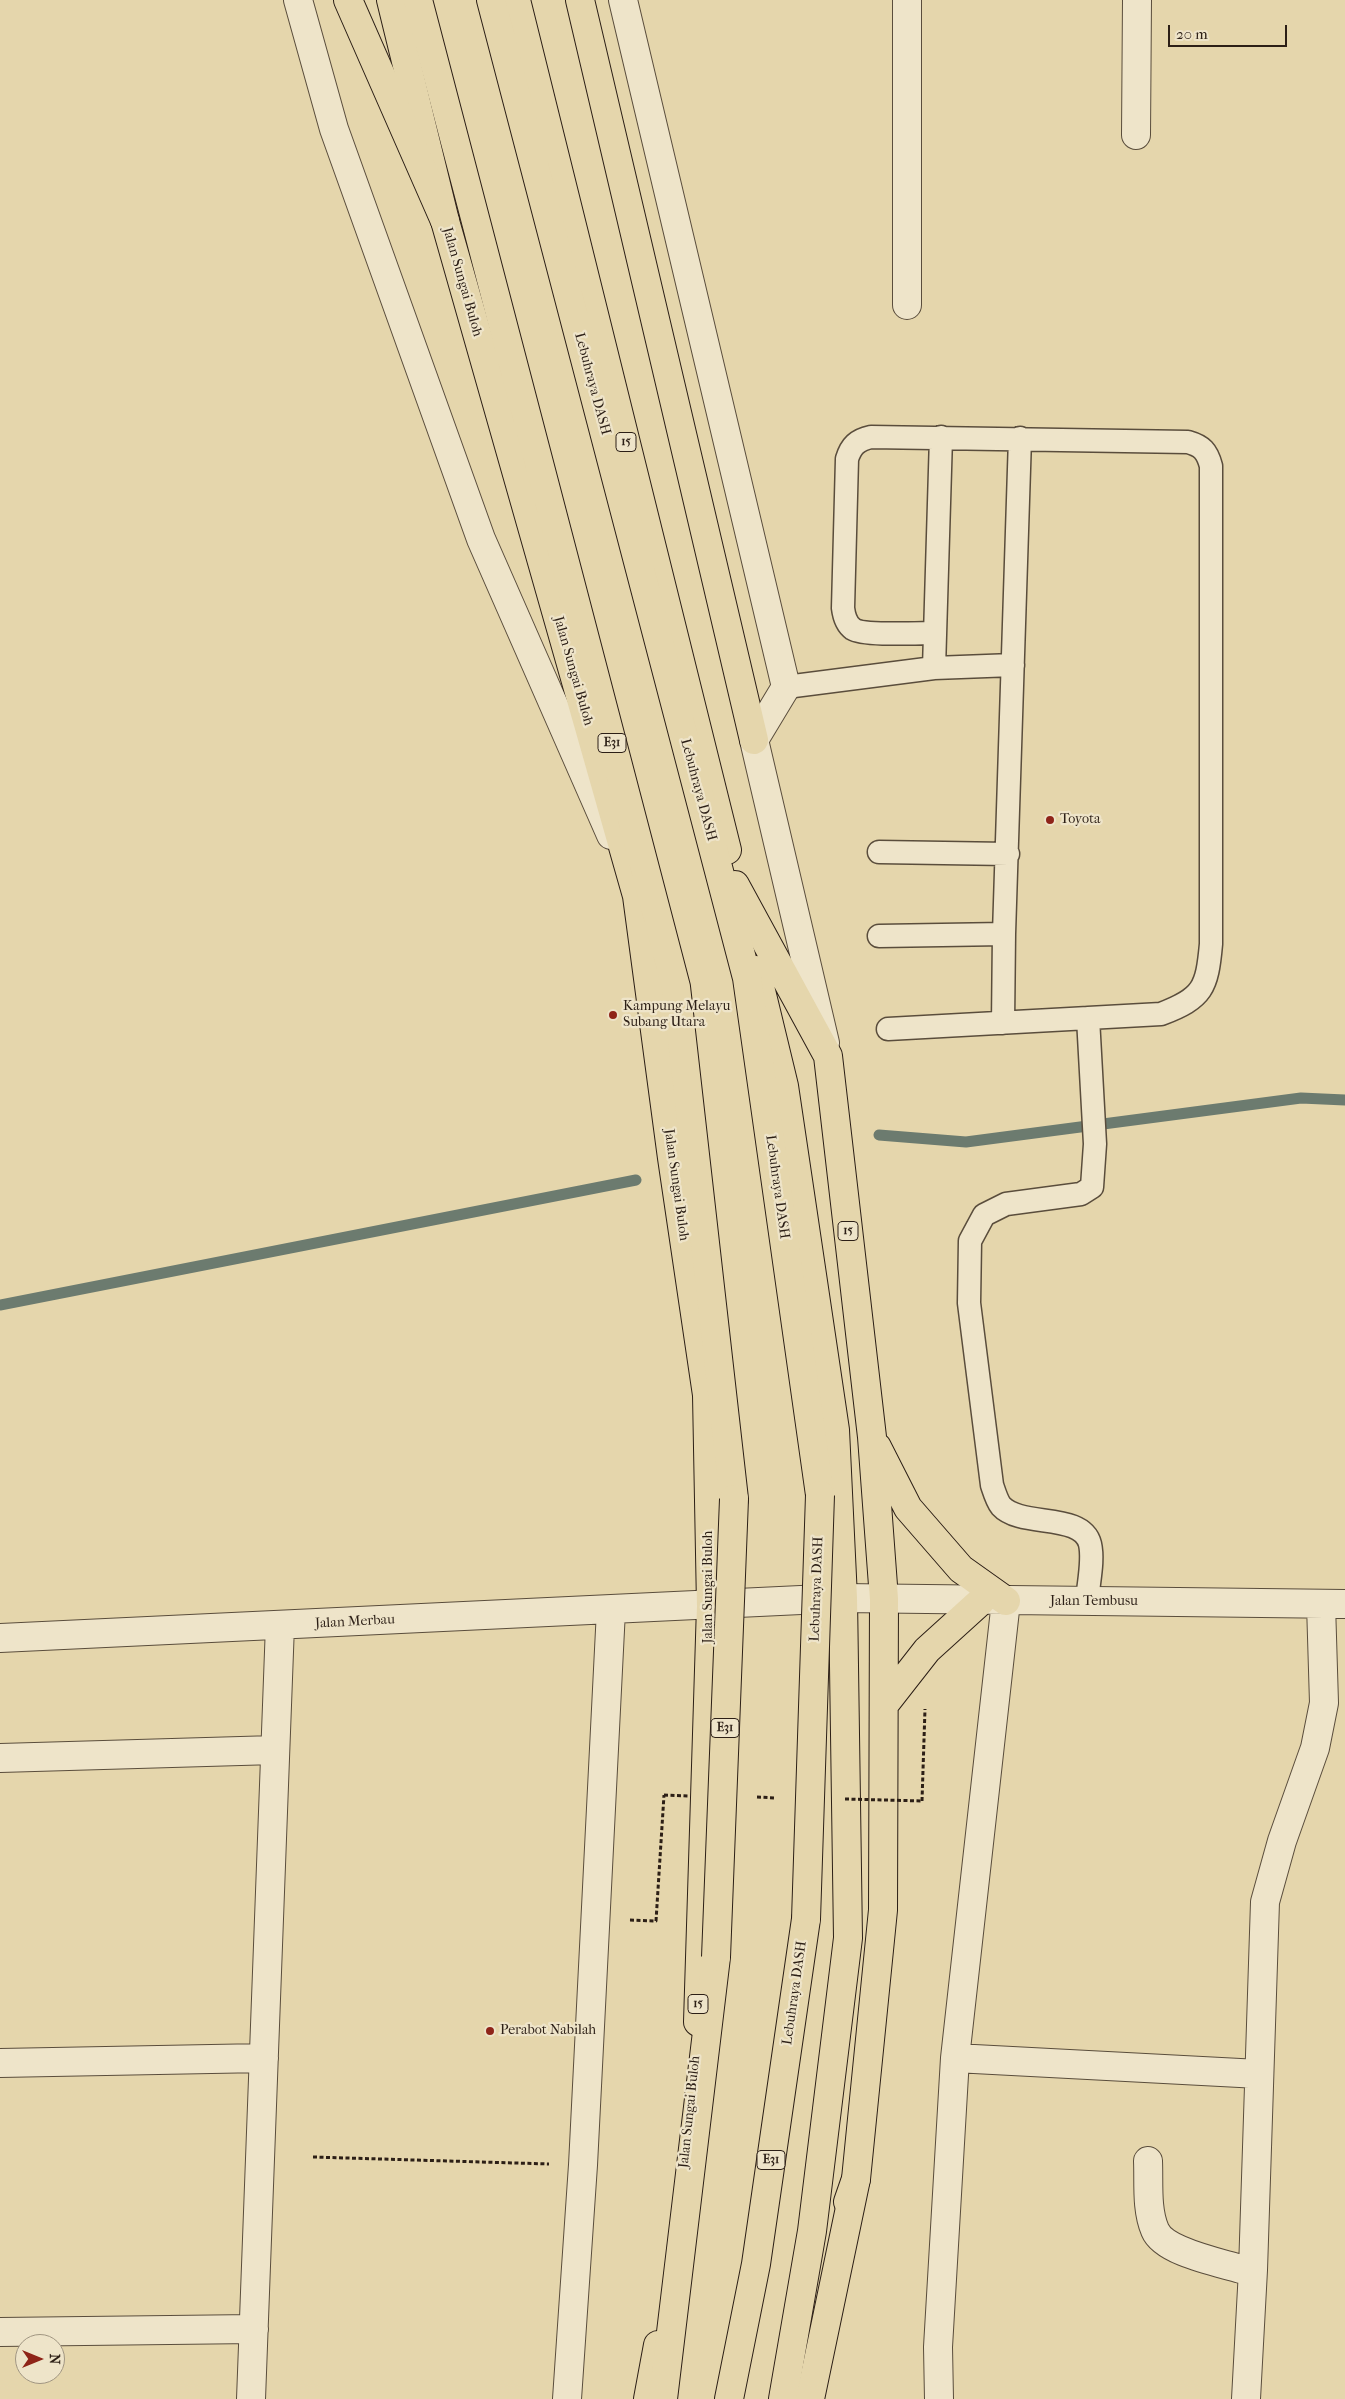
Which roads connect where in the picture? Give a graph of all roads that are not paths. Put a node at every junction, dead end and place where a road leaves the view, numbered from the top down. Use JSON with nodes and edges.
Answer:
{"nodes":[{"id":1,"x":298,"y":0,"type":"edge"},
{"id":2,"x":348,"y":0,"type":"edge"},
{"id":3,"x":391,"y":0,"type":"edge"},
{"id":4,"x":418,"y":0,"type":"edge"},
{"id":5,"x":491,"y":0,"type":"edge"},
{"id":6,"x":516,"y":0,"type":"edge"},
{"id":7,"x":580,"y":0,"type":"edge"},
{"id":8,"x":623,"y":0,"type":"edge"},
{"id":9,"x":907,"y":0,"type":"edge"},
{"id":10,"x":1137,"y":0,"type":"edge"},
{"id":11,"x":1136,"y":136,"type":"dead end"},
{"id":12,"x":445,"y":222,"type":"junction"},
{"id":13,"x":907,"y":305,"type":"dead end"},
{"id":14,"x":941,"y":437,"type":"junction"},
{"id":15,"x":1020,"y":438,"type":"junction"},
{"id":16,"x":935,"y":633,"type":"junction"},
{"id":17,"x":1012,"y":665,"type":"junction"},
{"id":18,"x":934,"y":668,"type":"junction"},
{"id":19,"x":786,"y":687,"type":"junction"},
{"id":20,"x":754,"y":740,"type":"junction"},
{"id":21,"x":879,"y":852,"type":"dead end"},
{"id":22,"x":1008,"y":854,"type":"junction"},
{"id":23,"x":735,"y":885,"type":"junction"},
{"id":24,"x":637,"y":896,"type":"junction"},
{"id":25,"x":1004,"y":934,"type":"junction"},
{"id":26,"x":878,"y":936,"type":"dead end"},
{"id":27,"x":1088,"y":1018,"type":"junction"},
{"id":28,"x":1003,"y":1023,"type":"junction"},
{"id":29,"x":888,"y":1030,"type":"dead end"},
{"id":30,"x":828,"y":1056,"type":"junction"},
{"id":31,"x":872,"y":1437,"type":"junction"},
{"id":32,"x":843,"y":1598,"type":"junction"},
{"id":33,"x":884,"y":1599,"type":"junction"},
{"id":34,"x":994,"y":1601,"type":"junction"},
{"id":35,"x":1087,"y":1602,"type":"junction"},
{"id":36,"x":1333,"y":1604,"type":"edge"},
{"id":37,"x":711,"y":1606,"type":"junction"},
{"id":38,"x":611,"y":1610,"type":"junction"},
{"id":39,"x":280,"y":1625,"type":"junction"},
{"id":40,"x":0,"y":1638,"type":"edge"},
{"id":41,"x":884,"y":1705,"type":"junction"},
{"id":42,"x":275,"y":1750,"type":"junction"},
{"id":43,"x":0,"y":1758,"type":"edge"},
{"id":44,"x":264,"y":2058,"type":"junction"},
{"id":45,"x":955,"y":2058,"type":"junction"},
{"id":46,"x":0,"y":2063,"type":"edge"},
{"id":47,"x":1259,"y":2074,"type":"junction"},
{"id":48,"x":1148,"y":2161,"type":"dead end"},
{"id":49,"x":856,"y":2179,"type":"junction"},
{"id":50,"x":1253,"y":2270,"type":"junction"},
{"id":51,"x":254,"y":2329,"type":"junction"},
{"id":52,"x":0,"y":2332,"type":"edge"},
{"id":53,"x":938,"y":2346,"type":"junction"},
{"id":54,"x":786,"y":2386,"type":"edge"},
{"id":55,"x":251,"y":2399,"type":"edge"},
{"id":56,"x":567,"y":2399,"type":"edge"},
{"id":57,"x":648,"y":2399,"type":"edge"},
{"id":58,"x":663,"y":2399,"type":"edge"},
{"id":59,"x":729,"y":2399,"type":"edge"},
{"id":60,"x":810,"y":2399,"type":"edge"},
{"id":61,"x":926,"y":2399,"type":"edge"},
{"id":62,"x":939,"y":2399,"type":"edge"},
{"id":63,"x":1246,"y":2399,"type":"edge"}],
"edges":[{"from":1,"to":24,"type":"street"},
{"from":2,"to":12,"type":"highway"},
{"from":3,"to":12,"type":"highway","name":"Jalan Sungai Buloh","number":"15"},
{"from":4,"to":58,"type":"highway","number":"E31","bridge":true},
{"from":5,"to":59,"type":"highway","name":"Lebuhraya DASH","number":"E31","bridge":true},
{"from":6,"to":23,"type":"highway","number":"15"},
{"from":7,"to":20,"type":"highway"},
{"from":8,"to":19,"type":"street"},
{"from":9,"to":13,"type":"street"},
{"from":10,"to":11,"type":"street"},
{"from":12,"to":24,"type":"highway","name":"Jalan Sungai Buloh","number":"15"},
{"from":14,"to":15,"type":"lane"},
{"from":14,"to":16,"type":"lane"},
{"from":14,"to":16,"type":"lane"},
{"from":15,"to":17,"type":"lane"},
{"from":15,"to":27,"type":"lane"},
{"from":16,"to":18,"type":"lane"},
{"from":17,"to":18,"type":"lane"},
{"from":17,"to":22,"type":"lane"},
{"from":18,"to":19,"type":"lane"},
{"from":19,"to":20,"type":"street"},
{"from":20,"to":30,"type":"street"},
{"from":21,"to":22,"type":"lane"},
{"from":22,"to":25,"type":"lane"},
{"from":23,"to":30,"type":"highway","number":"15"},
{"from":23,"to":32,"type":"highway","number":"15"},
{"from":24,"to":37,"type":"highway","name":"Jalan Sungai Buloh","number":"15"},
{"from":25,"to":26,"type":"lane"},
{"from":25,"to":28,"type":"lane"},
{"from":27,"to":28,"type":"lane"},
{"from":27,"to":35,"type":"lane"},
{"from":28,"to":29,"type":"lane"},
{"from":30,"to":31,"type":"highway","number":"15"},
{"from":31,"to":33,"type":"highway","number":"15"},
{"from":31,"to":34,"type":"highway"},
{"from":32,"to":33,"type":"street","name":"Jalan Tembusu"},
{"from":32,"to":37,"type":"street","name":"Jalan Tembusu"},
{"from":32,"to":54,"type":"highway","number":"15"},
{"from":33,"to":34,"type":"street","name":"Jalan Tembusu"},
{"from":33,"to":41,"type":"highway","number":"15"},
{"from":34,"to":35,"type":"street","name":"Jalan Tembusu"},
{"from":34,"to":41,"type":"highway"},
{"from":34,"to":45,"type":"street"},
{"from":35,"to":36,"type":"street","name":"Jalan Tembusu"},
{"from":36,"to":47,"type":"street"},
{"from":37,"to":38,"type":"street","name":"Jalan Merbau"},
{"from":37,"to":57,"type":"highway","name":"Jalan Sungai Buloh","number":"15"},
{"from":38,"to":39,"type":"street","name":"Jalan Merbau"},
{"from":38,"to":56,"type":"street"},
{"from":39,"to":40,"type":"street","name":"Jalan Merbau"},
{"from":39,"to":42,"type":"street"},
{"from":41,"to":49,"type":"highway","number":"15"},
{"from":42,"to":43,"type":"street"},
{"from":42,"to":44,"type":"street"},
{"from":44,"to":46,"type":"street"},
{"from":44,"to":51,"type":"street"},
{"from":45,"to":47,"type":"street"},
{"from":45,"to":53,"type":"street"},
{"from":47,"to":50,"type":"street"},
{"from":48,"to":50,"type":"street"},
{"from":49,"to":54,"type":"highway","number":"15"},
{"from":49,"to":60,"type":"highway"},
{"from":50,"to":63,"type":"street"},
{"from":51,"to":52,"type":"street"},
{"from":51,"to":55,"type":"street"},
{"from":53,"to":61,"type":"street"},
{"from":53,"to":62,"type":"street"}]}
